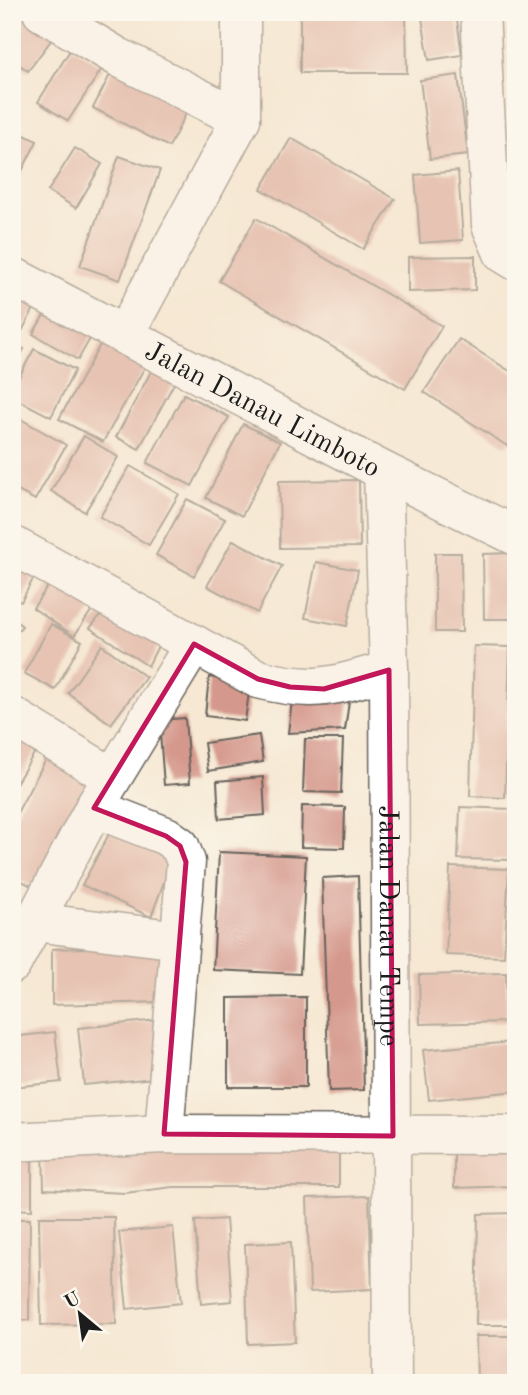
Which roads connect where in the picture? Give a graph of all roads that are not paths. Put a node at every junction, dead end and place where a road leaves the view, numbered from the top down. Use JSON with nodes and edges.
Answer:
{"nodes":[{"id":1,"x":42,"y":12,"type":"edge"},
{"id":2,"x":241,"y":12,"type":"edge"},
{"id":3,"x":480,"y":12,"type":"edge"},
{"id":4,"x":241,"y":119,"type":"junction"},
{"id":5,"x":516,"y":261,"type":"edge"},
{"id":6,"x":12,"y":276,"type":"edge"},
{"id":7,"x":125,"y":334,"type":"junction"},
{"id":8,"x":383,"y":471,"type":"junction"},
{"id":9,"x":516,"y":536,"type":"edge"},
{"id":10,"x":12,"y":545,"type":"edge"},
{"id":11,"x":194,"y":644,"type":"junction"},
{"id":12,"x":389,"y":670,"type":"junction"},
{"id":13,"x":12,"y":716,"type":"edge"},
{"id":14,"x":103,"y":792,"type":"junction"},
{"id":15,"x":34,"y":922,"type":"junction"},
{"id":16,"x":180,"y":940,"type":"junction"},
{"id":17,"x":12,"y":964,"type":"edge"},
{"id":18,"x":164,"y":1134,"type":"junction"},
{"id":19,"x":516,"y":1135,"type":"edge"},
{"id":20,"x":393,"y":1136,"type":"junction"},
{"id":21,"x":12,"y":1142,"type":"edge"},
{"id":22,"x":392,"y":1383,"type":"edge"}],
"edges":[{"from":1,"to":4,"type":"street"},
{"from":2,"to":4,"type":"street"},
{"from":3,"to":5,"type":"street"},
{"from":4,"to":7,"type":"street"},
{"from":6,"to":7,"type":"street","name":"Jalan Danau Limboto"},
{"from":7,"to":8,"type":"street","name":"Jalan Danau Limboto"},
{"from":8,"to":9,"type":"street","name":"Jalan Danau Limboto"},
{"from":8,"to":12,"type":"street","name":"Jalan Danau Tempe"},
{"from":10,"to":11,"type":"street"},
{"from":11,"to":12,"type":"street"},
{"from":11,"to":14,"type":"street"},
{"from":12,"to":20,"type":"street","name":"Jalan Danau Tempe"},
{"from":13,"to":14,"type":"street"},
{"from":14,"to":15,"type":"street"},
{"from":14,"to":16,"type":"street"},
{"from":15,"to":16,"type":"street"},
{"from":15,"to":17,"type":"street"},
{"from":16,"to":18,"type":"street"},
{"from":18,"to":20,"type":"street"},
{"from":18,"to":21,"type":"street"},
{"from":19,"to":20,"type":"street"},
{"from":20,"to":22,"type":"street","name":"Jalan Danau Tempe"}]}
